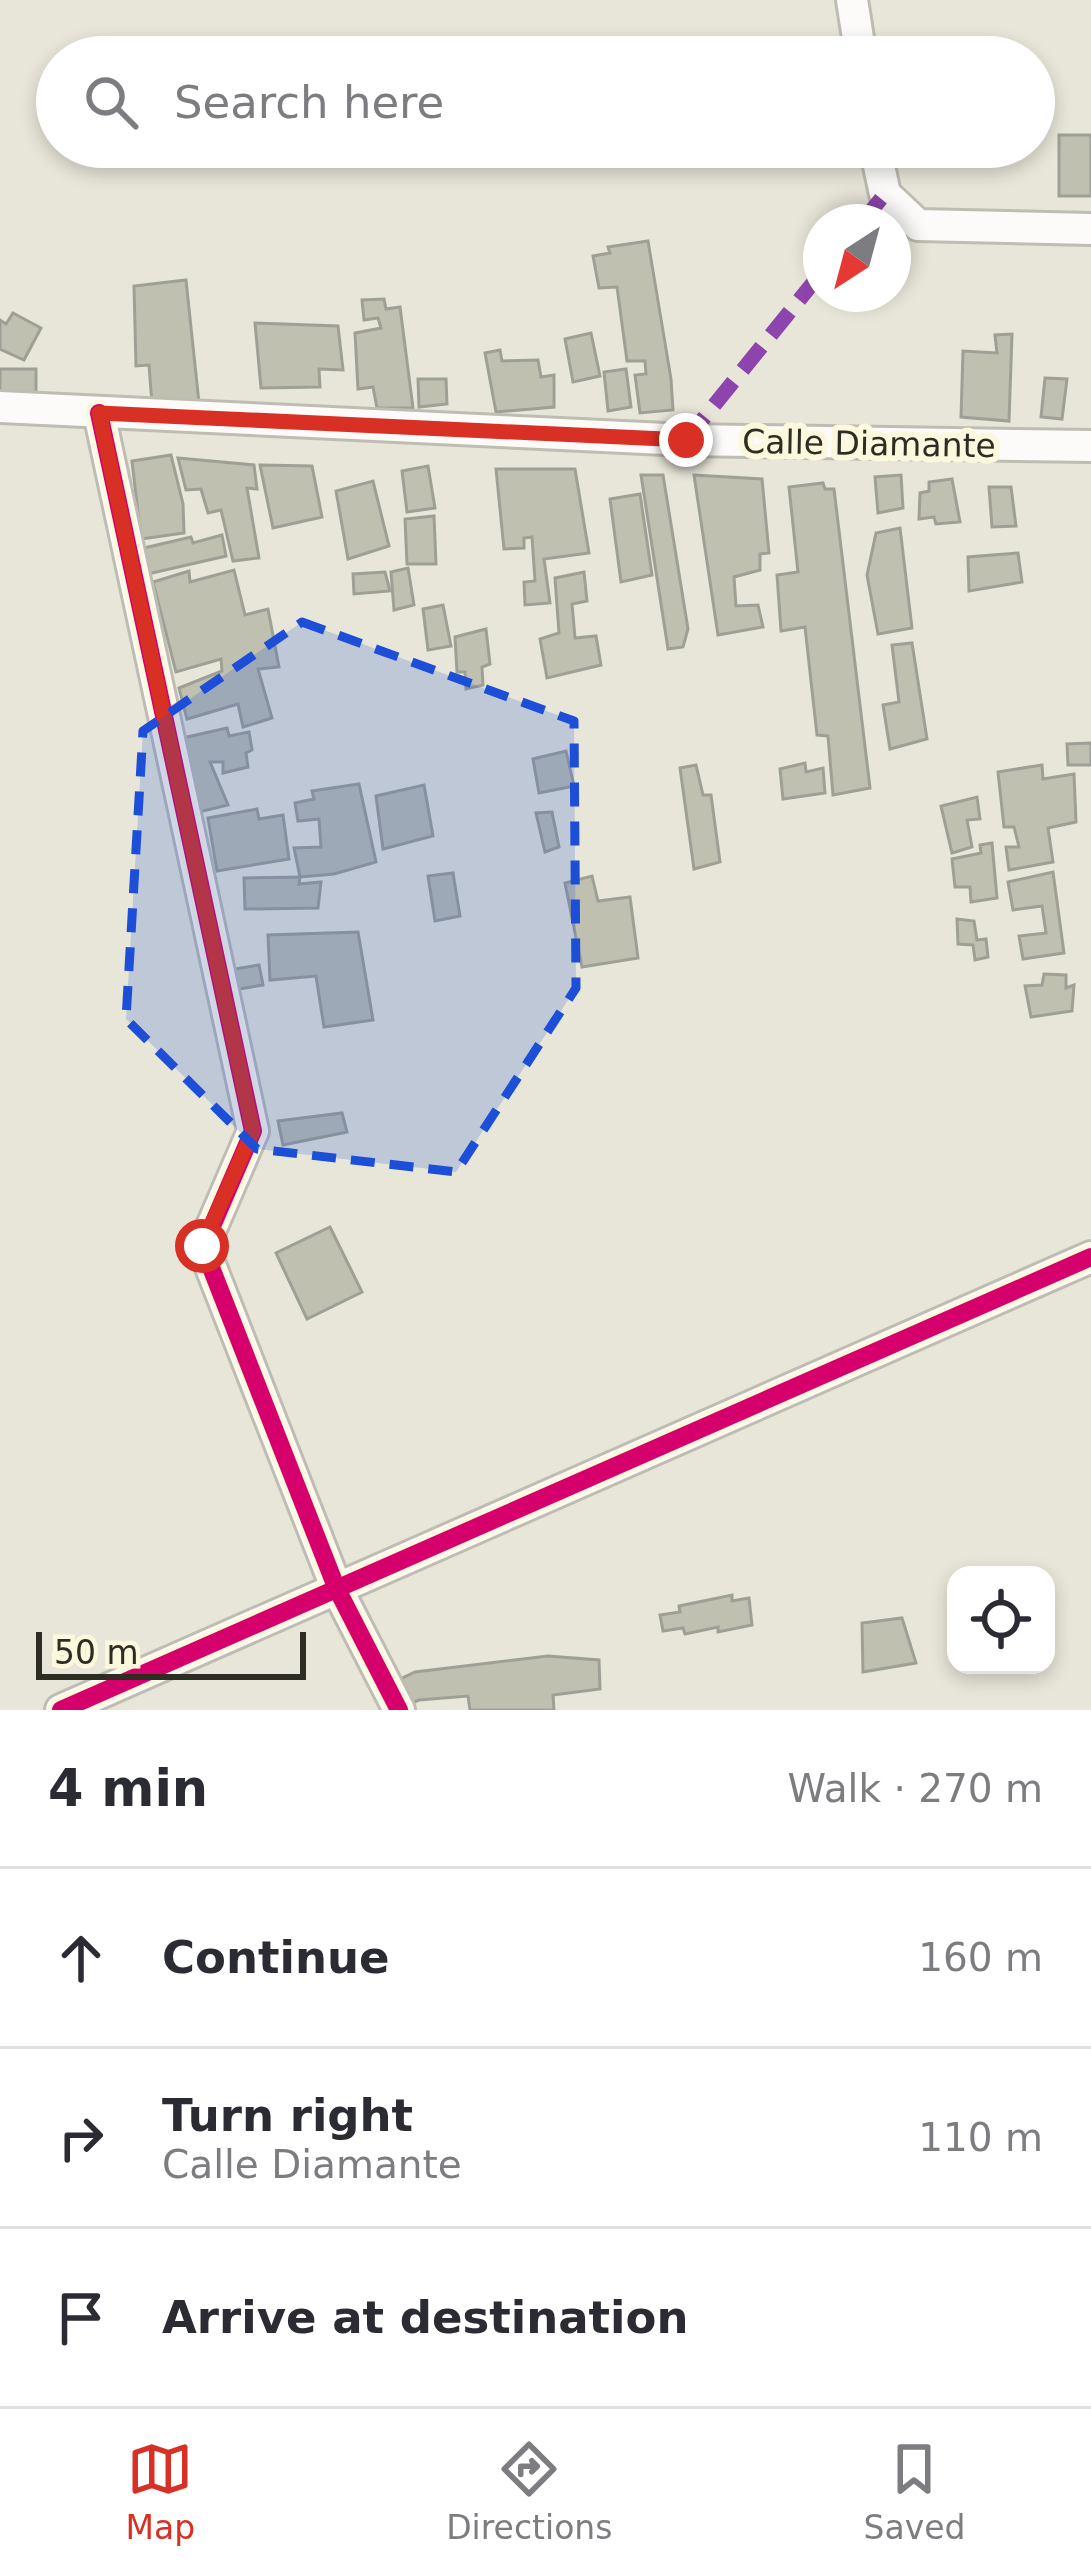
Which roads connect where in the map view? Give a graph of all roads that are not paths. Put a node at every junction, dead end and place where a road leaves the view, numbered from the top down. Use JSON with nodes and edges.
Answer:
{"nodes":[{"id":1,"x":852,"y":0,"type":"edge"},
{"id":2,"x":858,"y":36,"type":"edge"},
{"id":3,"x":879,"y":168,"type":"edge"},
{"id":4,"x":1091,"y":229,"type":"edge"},
{"id":5,"x":0,"y":406,"type":"edge"},
{"id":6,"x":99,"y":413,"type":"junction"},
{"id":7,"x":1091,"y":446,"type":"edge"},
{"id":8,"x":1091,"y":1257,"type":"edge"},
{"id":9,"x":336,"y":1587,"type":"junction"},
{"id":10,"x":61,"y":1710,"type":"edge"},
{"id":11,"x":399,"y":1710,"type":"edge"}],
"edges":[{"from":1,"to":2,"type":"street"},
{"from":3,"to":4,"type":"street"},
{"from":5,"to":6,"type":"street","name":"Calle Diamante"},
{"from":6,"to":7,"type":"street","name":"Calle Diamante"},
{"from":6,"to":9,"type":"street"},
{"from":8,"to":9,"type":"street"},
{"from":9,"to":10,"type":"street"},
{"from":9,"to":11,"type":"street"}]}
